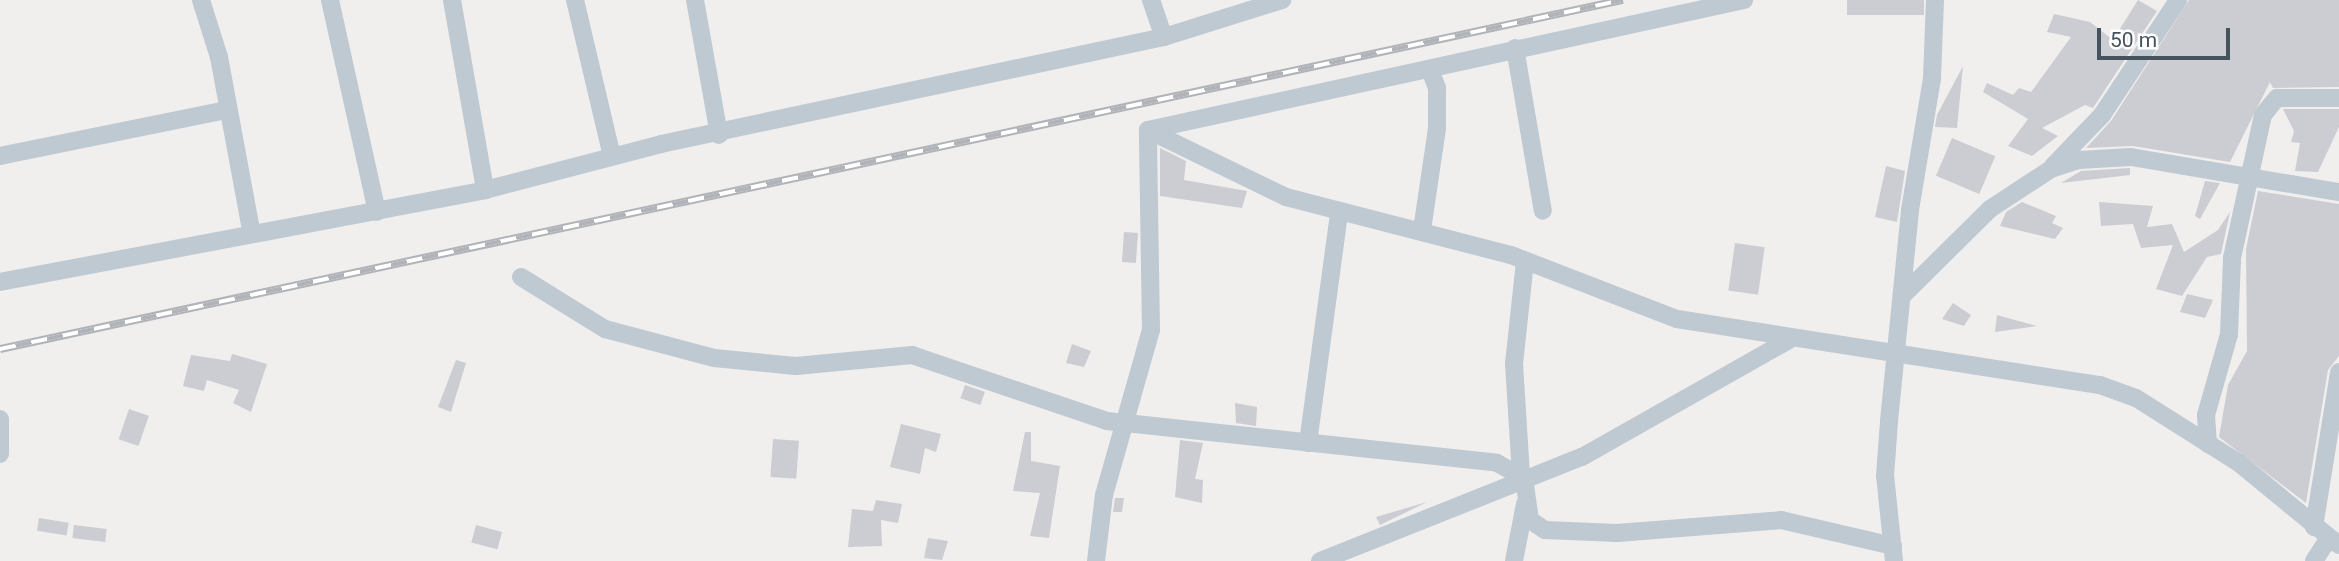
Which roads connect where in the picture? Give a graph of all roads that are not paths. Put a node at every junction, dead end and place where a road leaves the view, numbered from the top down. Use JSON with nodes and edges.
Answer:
{"nodes":[{"id":1,"x":201,"y":0,"type":"edge"},
{"id":2,"x":330,"y":0,"type":"edge"},
{"id":3,"x":452,"y":0,"type":"edge"},
{"id":4,"x":575,"y":0,"type":"edge"},
{"id":5,"x":695,"y":0,"type":"edge"},
{"id":6,"x":1151,"y":0,"type":"edge"},
{"id":7,"x":1281,"y":0,"type":"edge"},
{"id":8,"x":1744,"y":0,"type":"edge"},
{"id":9,"x":1935,"y":0,"type":"edge"},
{"id":10,"x":2178,"y":0,"type":"edge"},
{"id":11,"x":1164,"y":37,"type":"junction"},
{"id":12,"x":1515,"y":48,"type":"junction"},
{"id":13,"x":1430,"y":70,"type":"junction"},
{"id":14,"x":2339,"y":98,"type":"edge"},
{"id":15,"x":226,"y":110,"type":"junction"},
{"id":16,"x":1148,"y":130,"type":"junction"},
{"id":17,"x":719,"y":135,"type":"junction"},
{"id":18,"x":0,"y":156,"type":"edge"},
{"id":19,"x":612,"y":156,"type":"junction"},
{"id":20,"x":2051,"y":169,"type":"junction"},
{"id":21,"x":2253,"y":175,"type":"junction"},
{"id":22,"x":485,"y":190,"type":"junction"},
{"id":23,"x":2339,"y":192,"type":"edge"},
{"id":24,"x":1543,"y":211,"type":"dead end"},
{"id":25,"x":377,"y":212,"type":"junction"},
{"id":26,"x":1339,"y":213,"type":"junction"},
{"id":27,"x":251,"y":230,"type":"junction"},
{"id":28,"x":1422,"y":230,"type":"junction"},
{"id":29,"x":1525,"y":261,"type":"junction"},
{"id":30,"x":521,"y":277,"type":"dead end"},
{"id":31,"x":0,"y":282,"type":"edge"},
{"id":32,"x":1902,"y":296,"type":"junction"},
{"id":33,"x":1788,"y":340,"type":"junction"},
{"id":34,"x":1898,"y":351,"type":"junction"},
{"id":35,"x":2339,"y":372,"type":"edge"},
{"id":36,"x":0,"y":419,"type":"edge"},
{"id":37,"x":1122,"y":423,"type":"junction"},
{"id":38,"x":1308,"y":443,"type":"junction"},
{"id":39,"x":2207,"y":444,"type":"junction"},
{"id":40,"x":0,"y":454,"type":"edge"},
{"id":41,"x":1522,"y":476,"type":"junction"},
{"id":42,"x":1527,"y":497,"type":"junction"},
{"id":43,"x":2327,"y":537,"type":"edge"},
{"id":44,"x":1894,"y":554,"type":"edge"},
{"id":45,"x":1096,"y":561,"type":"edge"},
{"id":46,"x":1320,"y":561,"type":"edge"},
{"id":47,"x":1514,"y":561,"type":"edge"},
{"id":48,"x":2314,"y":561,"type":"edge"}],
"edges":[{"from":1,"to":15,"type":"street"},
{"from":2,"to":25,"type":"street"},
{"from":3,"to":22,"type":"street"},
{"from":4,"to":19,"type":"street"},
{"from":5,"to":17,"type":"street"},
{"from":6,"to":11,"type":"street"},
{"from":7,"to":11,"type":"street"},
{"from":8,"to":12,"type":"street"},
{"from":9,"to":32,"type":"street"},
{"from":10,"to":20,"type":"street"},
{"from":11,"to":17,"type":"street"},
{"from":12,"to":13,"type":"street"},
{"from":12,"to":24,"type":"street"},
{"from":13,"to":16,"type":"street"},
{"from":13,"to":28,"type":"street"},
{"from":14,"to":21,"type":"street"},
{"from":15,"to":18,"type":"street"},
{"from":15,"to":27,"type":"street"},
{"from":16,"to":26,"type":"street"},
{"from":16,"to":37,"type":"street"},
{"from":17,"to":19,"type":"street"},
{"from":19,"to":22,"type":"street"},
{"from":20,"to":21,"type":"street"},
{"from":20,"to":32,"type":"street"},
{"from":21,"to":23,"type":"street"},
{"from":21,"to":39,"type":"street"},
{"from":22,"to":25,"type":"street"},
{"from":25,"to":27,"type":"street"},
{"from":26,"to":28,"type":"street"},
{"from":26,"to":38,"type":"street"},
{"from":27,"to":31,"type":"street"},
{"from":28,"to":29,"type":"street"},
{"from":29,"to":33,"type":"street"},
{"from":29,"to":41,"type":"street"},
{"from":30,"to":37,"type":"street"},
{"from":32,"to":34,"type":"street"},
{"from":33,"to":34,"type":"street"},
{"from":33,"to":41,"type":"street"},
{"from":34,"to":39,"type":"street"},
{"from":34,"to":44,"type":"street"},
{"from":35,"to":43,"type":"street"},
{"from":36,"to":40,"type":"street"},
{"from":37,"to":38,"type":"street"},
{"from":37,"to":45,"type":"street"},
{"from":38,"to":41,"type":"street"},
{"from":39,"to":43,"type":"street"},
{"from":41,"to":42,"type":"street"},
{"from":41,"to":46,"type":"street"},
{"from":42,"to":44,"type":"street"},
{"from":42,"to":47,"type":"street"},
{"from":43,"to":48,"type":"street"}]}
